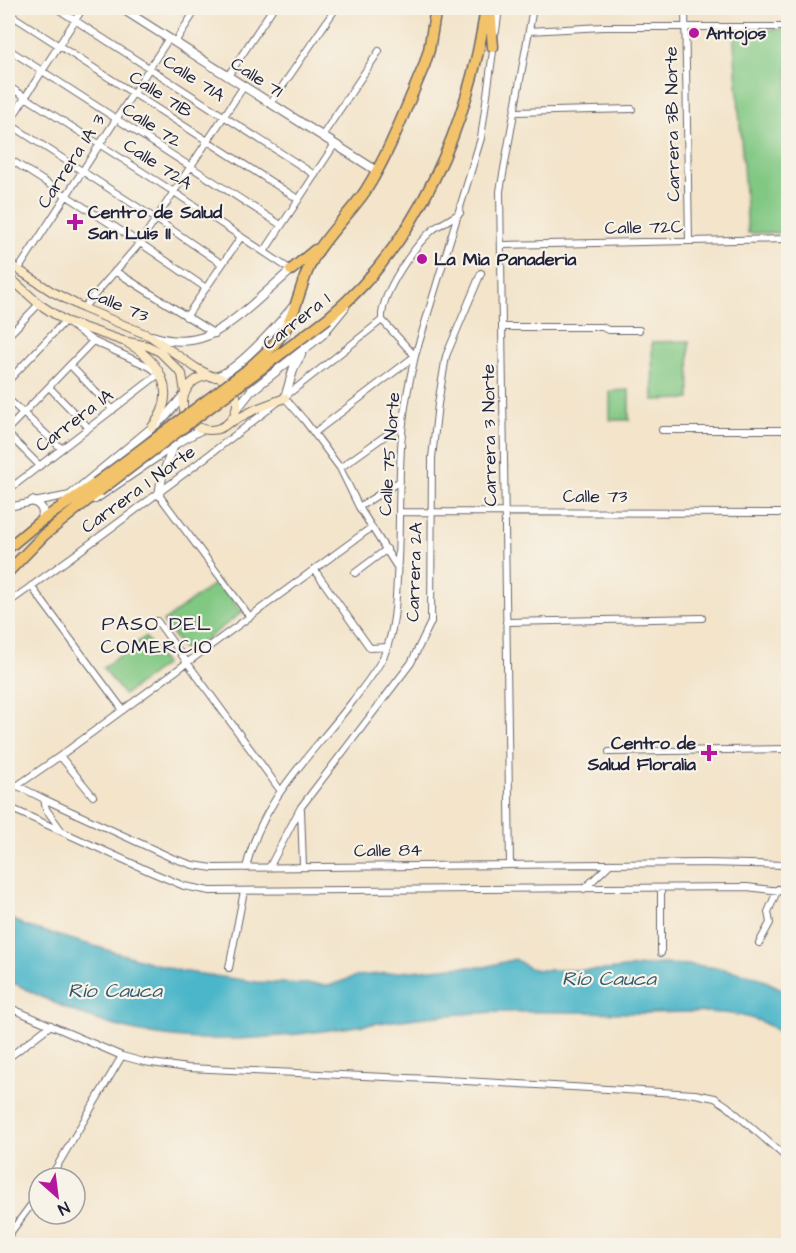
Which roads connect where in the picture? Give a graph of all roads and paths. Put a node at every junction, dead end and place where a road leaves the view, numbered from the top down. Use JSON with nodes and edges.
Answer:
{"nodes":[{"id":1,"x":56,"y":8,"type":"edge"},
{"id":2,"x":83,"y":8,"type":"edge"},
{"id":3,"x":121,"y":8,"type":"edge"},
{"id":4,"x":197,"y":8,"type":"edge"},
{"id":5,"x":273,"y":8,"type":"edge"},
{"id":6,"x":336,"y":8,"type":"edge"},
{"id":7,"x":436,"y":8,"type":"edge"},
{"id":8,"x":488,"y":8,"type":"edge"},
{"id":9,"x":499,"y":8,"type":"edge"},
{"id":10,"x":533,"y":8,"type":"edge"},
{"id":11,"x":685,"y":8,"type":"edge"},
{"id":12,"x":8,"y":13,"type":"edge"},
{"id":13,"x":75,"y":20,"type":"junction"},
{"id":14,"x":685,"y":27,"type":"junction"},
{"id":15,"x":789,"y":27,"type":"edge"},
{"id":16,"x":529,"y":31,"type":"junction"},
{"id":17,"x":172,"y":40,"type":"junction"},
{"id":18,"x":59,"y":46,"type":"junction"},
{"id":19,"x":494,"y":46,"type":"junction"},
{"id":20,"x":8,"y":49,"type":"edge"},
{"id":21,"x":378,"y":51,"type":"dead end"},
{"id":22,"x":150,"y":68,"type":"junction"},
{"id":23,"x":43,"y":72,"type":"junction"},
{"id":24,"x":228,"y":76,"type":"junction"},
{"id":25,"x":8,"y":86,"type":"edge"},
{"id":26,"x":244,"y":86,"type":"junction"},
{"id":27,"x":134,"y":94,"type":"junction"},
{"id":28,"x":26,"y":98,"type":"junction"},
{"id":29,"x":271,"y":103,"type":"junction"},
{"id":30,"x":632,"y":110,"type":"dead end"},
{"id":31,"x":515,"y":112,"type":"junction"},
{"id":32,"x":224,"y":116,"type":"junction"},
{"id":33,"x":117,"y":119,"type":"junction"},
{"id":34,"x":8,"y":124,"type":"edge"},
{"id":35,"x":322,"y":136,"type":"junction"},
{"id":36,"x":207,"y":141,"type":"junction"},
{"id":37,"x":335,"y":144,"type":"junction"},
{"id":38,"x":100,"y":145,"type":"junction"},
{"id":39,"x":8,"y":158,"type":"edge"},
{"id":40,"x":190,"y":167,"type":"junction"},
{"id":41,"x":82,"y":171,"type":"junction"},
{"id":42,"x":377,"y":171,"type":"junction"},
{"id":43,"x":315,"y":175,"type":"junction"},
{"id":44,"x":174,"y":192,"type":"junction"},
{"id":45,"x":67,"y":196,"type":"junction"},
{"id":46,"x":298,"y":199,"type":"junction"},
{"id":47,"x":460,"y":213,"type":"junction"},
{"id":48,"x":156,"y":219,"type":"junction"},
{"id":49,"x":281,"y":225,"type":"junction"},
{"id":50,"x":241,"y":237,"type":"junction"},
{"id":51,"x":789,"y":239,"type":"edge"},
{"id":52,"x":689,"y":241,"type":"junction"},
{"id":53,"x":140,"y":243,"type":"junction"},
{"id":54,"x":323,"y":244,"type":"junction"},
{"id":55,"x":501,"y":244,"type":"junction"},
{"id":56,"x":264,"y":252,"type":"junction"},
{"id":57,"x":8,"y":263,"type":"edge"},
{"id":58,"x":222,"y":264,"type":"junction"},
{"id":59,"x":18,"y":270,"type":"junction"},
{"id":60,"x":291,"y":270,"type":"junction"},
{"id":61,"x":115,"y":271,"type":"junction"},
{"id":62,"x":481,"y":273,"type":"dead end"},
{"id":63,"x":8,"y":276,"type":"edge"},
{"id":64,"x":15,"y":284,"type":"junction"},
{"id":65,"x":206,"y":288,"type":"junction"},
{"id":66,"x":8,"y":291,"type":"edge"},
{"id":67,"x":351,"y":299,"type":"junction"},
{"id":68,"x":299,"y":300,"type":"junction"},
{"id":69,"x":39,"y":304,"type":"junction"},
{"id":70,"x":83,"y":308,"type":"junction"},
{"id":71,"x":186,"y":317,"type":"junction"},
{"id":72,"x":382,"y":320,"type":"junction"},
{"id":73,"x":65,"y":321,"type":"junction"},
{"id":74,"x":502,"y":327,"type":"junction"},
{"id":75,"x":639,"y":330,"type":"dead end"},
{"id":76,"x":215,"y":334,"type":"junction"},
{"id":77,"x":8,"y":336,"type":"edge"},
{"id":78,"x":150,"y":336,"type":"junction"},
{"id":79,"x":93,"y":341,"type":"junction"},
{"id":80,"x":123,"y":341,"type":"junction"},
{"id":81,"x":303,"y":351,"type":"junction"},
{"id":82,"x":415,"y":356,"type":"junction"},
{"id":83,"x":70,"y":365,"type":"junction"},
{"id":84,"x":159,"y":374,"type":"junction"},
{"id":85,"x":214,"y":377,"type":"junction"},
{"id":86,"x":8,"y":379,"type":"edge"},
{"id":87,"x":49,"y":387,"type":"junction"},
{"id":88,"x":184,"y":394,"type":"junction"},
{"id":89,"x":285,"y":398,"type":"junction"},
{"id":90,"x":8,"y":399,"type":"edge"},
{"id":91,"x":113,"y":410,"type":"junction"},
{"id":92,"x":236,"y":410,"type":"junction"},
{"id":93,"x":23,"y":413,"type":"junction"},
{"id":94,"x":403,"y":423,"type":"junction"},
{"id":95,"x":228,"y":424,"type":"junction"},
{"id":96,"x":152,"y":427,"type":"junction"},
{"id":97,"x":89,"y":428,"type":"junction"},
{"id":98,"x":8,"y":429,"type":"edge"},
{"id":99,"x":202,"y":429,"type":"junction"},
{"id":100,"x":662,"y":430,"type":"dead end"},
{"id":101,"x":789,"y":430,"type":"edge"},
{"id":102,"x":314,"y":432,"type":"junction"},
{"id":103,"x":8,"y":434,"type":"edge"},
{"id":104,"x":174,"y":445,"type":"junction"},
{"id":105,"x":62,"y":449,"type":"junction"},
{"id":106,"x":40,"y":466,"type":"junction"},
{"id":107,"x":340,"y":468,"type":"junction"},
{"id":108,"x":400,"y":481,"type":"junction"},
{"id":109,"x":97,"y":487,"type":"junction"},
{"id":110,"x":8,"y":490,"type":"edge"},
{"id":111,"x":71,"y":495,"type":"junction"},
{"id":112,"x":159,"y":495,"type":"junction"},
{"id":113,"x":33,"y":501,"type":"junction"},
{"id":114,"x":8,"y":507,"type":"edge"},
{"id":115,"x":359,"y":507,"type":"junction"},
{"id":116,"x":401,"y":512,"type":"junction"},
{"id":117,"x":432,"y":512,"type":"junction"},
{"id":118,"x":505,"y":512,"type":"junction"},
{"id":119,"x":789,"y":513,"type":"edge"},
{"id":120,"x":63,"y":518,"type":"junction"},
{"id":121,"x":38,"y":524,"type":"junction"},
{"id":122,"x":372,"y":527,"type":"junction"},
{"id":123,"x":8,"y":548,"type":"edge"},
{"id":124,"x":387,"y":549,"type":"junction"},
{"id":125,"x":397,"y":567,"type":"junction"},
{"id":126,"x":314,"y":569,"type":"junction"},
{"id":127,"x":8,"y":572,"type":"edge"},
{"id":128,"x":355,"y":573,"type":"dead end"},
{"id":129,"x":31,"y":586,"type":"junction"},
{"id":130,"x":8,"y":603,"type":"edge"},
{"id":131,"x":250,"y":617,"type":"junction"},
{"id":132,"x":702,"y":618,"type":"dead end"},
{"id":133,"x":157,"y":621,"type":"dead end"},
{"id":134,"x":506,"y":622,"type":"junction"},
{"id":135,"x":387,"y":647,"type":"junction"},
{"id":136,"x":186,"y":663,"type":"junction"},
{"id":137,"x":123,"y":710,"type":"junction"},
{"id":138,"x":789,"y":749,"type":"edge"},
{"id":139,"x":609,"y":752,"type":"dead end"},
{"id":140,"x":60,"y":756,"type":"junction"},
{"id":141,"x":8,"y":781,"type":"edge"},
{"id":142,"x":17,"y":787,"type":"junction"},
{"id":143,"x":280,"y":790,"type":"junction"},
{"id":144,"x":8,"y":792,"type":"edge"},
{"id":145,"x":93,"y":796,"type":"dead end"},
{"id":146,"x":44,"y":800,"type":"junction"},
{"id":147,"x":8,"y":807,"type":"edge"},
{"id":148,"x":301,"y":807,"type":"junction"},
{"id":149,"x":61,"y":831,"type":"junction"},
{"id":150,"x":610,"y":864,"type":"junction"},
{"id":151,"x":510,"y":865,"type":"junction"},
{"id":152,"x":789,"y":865,"type":"edge"},
{"id":153,"x":303,"y":866,"type":"junction"},
{"id":154,"x":246,"y":868,"type":"junction"},
{"id":155,"x":269,"y":868,"type":"junction"},
{"id":156,"x":661,"y":888,"type":"junction"},
{"id":157,"x":584,"y":889,"type":"junction"},
{"id":158,"x":778,"y":890,"type":"junction"},
{"id":159,"x":244,"y":891,"type":"junction"},
{"id":160,"x":789,"y":892,"type":"edge"},
{"id":161,"x":759,"y":943,"type":"dead end"},
{"id":162,"x":661,"y":953,"type":"dead end"},
{"id":163,"x":229,"y":968,"type":"dead end"},
{"id":164,"x":8,"y":1007,"type":"edge"},
{"id":165,"x":51,"y":1025,"type":"junction"},
{"id":166,"x":122,"y":1056,"type":"junction"},
{"id":167,"x":8,"y":1058,"type":"edge"},
{"id":168,"x":789,"y":1159,"type":"edge"},
{"id":169,"x":57,"y":1166,"type":"edge"},
{"id":170,"x":27,"y":1210,"type":"edge"},
{"id":171,"x":8,"y":1236,"type":"edge"}],
"edges":[{"from":1,"to":13,"type":"street","name":"Calle 71A"},
{"from":2,"to":13,"type":"street"},
{"from":3,"to":17,"type":"street","name":"Calle 71"},
{"from":4,"to":17,"type":"street","name":"Carrera 1A 3"},
{"from":5,"to":24,"type":"street"},
{"from":6,"to":29,"type":"street"},
{"from":7,"to":42,"type":"highway","name":"Carrera 1"},
{"from":8,"to":19,"type":"highway"},
{"from":8,"to":67,"type":"highway","name":"Carrera 1"},
{"from":9,"to":19,"type":"street","name":"Calle 75 Norte"},
{"from":10,"to":16,"type":"street","name":"Carrera 3 Norte"},
{"from":11,"to":14,"type":"street","name":"Carrera 3B Norte"},
{"from":12,"to":18,"type":"street","name":"Calle 71B"},
{"from":13,"to":18,"type":"street"},
{"from":13,"to":22,"type":"street","name":"Calle 71A"},
{"from":14,"to":15,"type":"street"},
{"from":14,"to":16,"type":"street"},
{"from":14,"to":52,"type":"street","name":"Carrera 3B Norte"},
{"from":16,"to":31,"type":"street","name":"Carrera 3 Norte"},
{"from":17,"to":22,"type":"street","name":"Carrera 1A 3"},
{"from":17,"to":24,"type":"street","name":"Calle 71"},
{"from":18,"to":23,"type":"street"},
{"from":18,"to":27,"type":"street","name":"Calle 71B"},
{"from":19,"to":47,"type":"street","name":"Calle 75 Norte"},
{"from":20,"to":23,"type":"street","name":"Calle 72"},
{"from":21,"to":35,"type":"street"},
{"from":22,"to":27,"type":"street","name":"Carrera 1A 3"},
{"from":22,"to":32,"type":"street","name":"Calle 71A"},
{"from":23,"to":28,"type":"street"},
{"from":23,"to":33,"type":"street","name":"Calle 72"},
{"from":24,"to":26,"type":"street","name":"Calle 71"},
{"from":25,"to":28,"type":"street","name":"Calle 72A"},
{"from":26,"to":29,"type":"street","name":"Calle 71"},
{"from":26,"to":32,"type":"street"},
{"from":27,"to":33,"type":"street","name":"Carrera 1A 3"},
{"from":27,"to":36,"type":"street","name":"Calle 71B"},
{"from":28,"to":34,"type":"street"},
{"from":28,"to":38,"type":"street","name":"Calle 72A"},
{"from":29,"to":35,"type":"street","name":"Calle 71"},
{"from":30,"to":31,"type":"street"},
{"from":31,"to":55,"type":"street","name":"Carrera 3 Norte"},
{"from":32,"to":36,"type":"street"},
{"from":32,"to":43,"type":"street","name":"Calle 71A"},
{"from":33,"to":38,"type":"street","name":"Carrera 1A 3"},
{"from":33,"to":40,"type":"street","name":"Calle 72"},
{"from":34,"to":41,"type":"street"},
{"from":35,"to":37,"type":"street","name":"Calle 71"},
{"from":36,"to":40,"type":"street"},
{"from":36,"to":46,"type":"street","name":"Calle 71B"},
{"from":37,"to":42,"type":"street","name":"Calle 71"},
{"from":37,"to":43,"type":"street"},
{"from":38,"to":41,"type":"street","name":"Carrera 1A 3"},
{"from":38,"to":44,"type":"street","name":"Calle 72A"},
{"from":39,"to":45,"type":"street"},
{"from":40,"to":44,"type":"street"},
{"from":40,"to":49,"type":"street","name":"Calle 72"},
{"from":41,"to":45,"type":"street","name":"Carrera 1A 3"},
{"from":41,"to":48,"type":"street"},
{"from":42,"to":54,"type":"highway","name":"Carrera 1"},
{"from":43,"to":46,"type":"street"},
{"from":44,"to":48,"type":"street"},
{"from":44,"to":50,"type":"street","name":"Calle 72A"},
{"from":45,"to":53,"type":"street"},
{"from":45,"to":59,"type":"street","name":"Carrera 1A 3"},
{"from":46,"to":49,"type":"street"},
{"from":47,"to":72,"type":"street"},
{"from":47,"to":82,"type":"street","name":"Calle 75 Norte"},
{"from":48,"to":53,"type":"street"},
{"from":48,"to":58,"type":"street"},
{"from":49,"to":56,"type":"street"},
{"from":50,"to":56,"type":"street","name":"Calle 72A"},
{"from":50,"to":58,"type":"street"},
{"from":51,"to":52,"type":"street","name":"Calle 72C"},
{"from":52,"to":55,"type":"street","name":"Calle 72C"},
{"from":53,"to":61,"type":"street"},
{"from":53,"to":65,"type":"street"},
{"from":54,"to":60,"type":"highway"},
{"from":54,"to":68,"type":"highway","name":"Carrera 1"},
{"from":55,"to":74,"type":"street","name":"Carrera 3 Norte"},
{"from":56,"to":60,"type":"street","name":"Calle 72A"},
{"from":57,"to":59,"type":"main road","name":"Calle 73"},
{"from":58,"to":65,"type":"street"},
{"from":59,"to":70,"type":"main road","name":"Calle 73"},
{"from":60,"to":76,"type":"street"},
{"from":61,"to":70,"type":"street"},
{"from":61,"to":71,"type":"street"},
{"from":62,"to":117,"type":"street","name":"Carrera 2A"},
{"from":63,"to":64,"type":"main road","name":"Calle 73"},
{"from":64,"to":66,"type":"street"},
{"from":64,"to":69,"type":"main road","name":"Calle 73"},
{"from":65,"to":71,"type":"street"},
{"from":67,"to":81,"type":"street"},
{"from":67,"to":109,"type":"highway","name":"Carrera 1","bridge":true},
{"from":68,"to":85,"type":"street"},
{"from":68,"to":109,"type":"highway","name":"Carrera 1","bridge":true},
{"from":69,"to":73,"type":"main road","name":"Calle 73"},
{"from":69,"to":77,"type":"street"},
{"from":70,"to":78,"type":"main road","name":"Calle 73"},
{"from":71,"to":76,"type":"street"},
{"from":72,"to":82,"type":"street"},
{"from":72,"to":89,"type":"street","name":"Carrera 1 Norte"},
{"from":73,"to":79,"type":"street"},
{"from":73,"to":80,"type":"main road","name":"Calle 73"},
{"from":73,"to":86,"type":"street"},
{"from":74,"to":75,"type":"street"},
{"from":74,"to":118,"type":"street","name":"Carrera 3 Norte"},
{"from":76,"to":78,"type":"street"},
{"from":78,"to":85,"type":"main road","name":"Calle 73"},
{"from":79,"to":83,"type":"street"},
{"from":79,"to":84,"type":"street"},
{"from":80,"to":84,"type":"main road"},
{"from":80,"to":88,"type":"main road","name":"Calle 73"},
{"from":81,"to":89,"type":"street"},
{"from":81,"to":92,"type":"street"},
{"from":82,"to":94,"type":"street","name":"Calle 75 Norte"},
{"from":82,"to":102,"type":"street"},
{"from":83,"to":87,"type":"street"},
{"from":83,"to":91,"type":"street"},
{"from":84,"to":91,"type":"street","name":"Carrera 1A"},
{"from":84,"to":96,"type":"main road"},
{"from":85,"to":88,"type":"main road"},
{"from":85,"to":92,"type":"main road"},
{"from":87,"to":93,"type":"street"},
{"from":87,"to":97,"type":"street"},
{"from":88,"to":96,"type":"street"},
{"from":88,"to":99,"type":"main road"},
{"from":89,"to":95,"type":"main road"},
{"from":89,"to":102,"type":"street"},
{"from":89,"to":112,"type":"street","name":"Carrera 1 Norte"},
{"from":90,"to":93,"type":"street"},
{"from":91,"to":97,"type":"street","name":"Carrera 1A"},
{"from":92,"to":95,"type":"main road"},
{"from":93,"to":98,"type":"street"},
{"from":93,"to":105,"type":"street"},
{"from":94,"to":107,"type":"street"},
{"from":94,"to":108,"type":"street","name":"Calle 75 Norte"},
{"from":95,"to":99,"type":"main road"},
{"from":96,"to":111,"type":"street"},
{"from":97,"to":105,"type":"street","name":"Carrera 1A"},
{"from":99,"to":104,"type":"street"},
{"from":100,"to":101,"type":"street"},
{"from":102,"to":107,"type":"street"},
{"from":103,"to":106,"type":"street"},
{"from":104,"to":112,"type":"street"},
{"from":104,"to":120,"type":"street"},
{"from":105,"to":106,"type":"street","name":"Carrera 1A"},
{"from":106,"to":110,"type":"street","name":"Carrera 1A"},
{"from":107,"to":115,"type":"street"},
{"from":108,"to":115,"type":"street"},
{"from":108,"to":116,"type":"street","name":"Calle 75 Norte"},
{"from":109,"to":120,"type":"highway","name":"Carrera 1"},
{"from":109,"to":121,"type":"highway","name":"Carrera 1"},
{"from":111,"to":113,"type":"street"},
{"from":111,"to":121,"type":"street"},
{"from":112,"to":129,"type":"street","name":"Carrera 1 Norte"},
{"from":112,"to":131,"type":"street"},
{"from":113,"to":114,"type":"street"},
{"from":113,"to":121,"type":"street"},
{"from":115,"to":122,"type":"street"},
{"from":116,"to":117,"type":"street","name":"Calle 73"},
{"from":116,"to":125,"type":"street","name":"Calle 75 Norte"},
{"from":117,"to":118,"type":"street","name":"Calle 73"},
{"from":117,"to":148,"type":"street","name":"Carrera 2A"},
{"from":118,"to":119,"type":"street","name":"Calle 73"},
{"from":118,"to":134,"type":"street","name":"Carrera 3 Norte"},
{"from":120,"to":127,"type":"highway","name":"Carrera 1"},
{"from":121,"to":123,"type":"highway","name":"Carrera 1"},
{"from":122,"to":124,"type":"street"},
{"from":122,"to":126,"type":"street"},
{"from":124,"to":125,"type":"street"},
{"from":124,"to":128,"type":"street"},
{"from":125,"to":135,"type":"street","name":"Calle 75 Norte"},
{"from":126,"to":131,"type":"street"},
{"from":126,"to":135,"type":"street"},
{"from":129,"to":130,"type":"street","name":"Carrera 1 Norte"},
{"from":129,"to":137,"type":"street"},
{"from":131,"to":136,"type":"street"},
{"from":132,"to":134,"type":"street"},
{"from":133,"to":136,"type":"street"},
{"from":134,"to":151,"type":"street","name":"Carrera 3 Norte"},
{"from":135,"to":143,"type":"street","name":"Calle 75 Norte"},
{"from":136,"to":137,"type":"street"},
{"from":136,"to":143,"type":"street"},
{"from":137,"to":140,"type":"street"},
{"from":138,"to":139,"type":"street"},
{"from":140,"to":142,"type":"street"},
{"from":140,"to":145,"type":"street"},
{"from":141,"to":142,"type":"street","name":"Calle 84"},
{"from":142,"to":144,"type":"street"},
{"from":142,"to":146,"type":"street","name":"Calle 84"},
{"from":143,"to":154,"type":"street","name":"Calle 75 Norte"},
{"from":146,"to":149,"type":"street"},
{"from":146,"to":154,"type":"street","name":"Calle 84"},
{"from":147,"to":149,"type":"street"},
{"from":148,"to":153,"type":"street"},
{"from":148,"to":155,"type":"street","name":"Carrera 2A"},
{"from":149,"to":159,"type":"street"},
{"from":150,"to":151,"type":"street","name":"Calle 84"},
{"from":150,"to":152,"type":"street","name":"Calle 84"},
{"from":150,"to":157,"type":"street"},
{"from":151,"to":153,"type":"street","name":"Calle 84"},
{"from":153,"to":155,"type":"street","name":"Calle 84"},
{"from":154,"to":155,"type":"street","name":"Calle 84"},
{"from":156,"to":157,"type":"street"},
{"from":156,"to":158,"type":"street"},
{"from":156,"to":162,"type":"street"},
{"from":157,"to":159,"type":"street"},
{"from":158,"to":160,"type":"street"},
{"from":158,"to":161,"type":"street"},
{"from":159,"to":163,"type":"street"},
{"from":164,"to":165,"type":"street"},
{"from":165,"to":166,"type":"street"},
{"from":165,"to":167,"type":"street"},
{"from":166,"to":168,"type":"street"},
{"from":166,"to":169,"type":"street"},
{"from":170,"to":171,"type":"street"}]}
